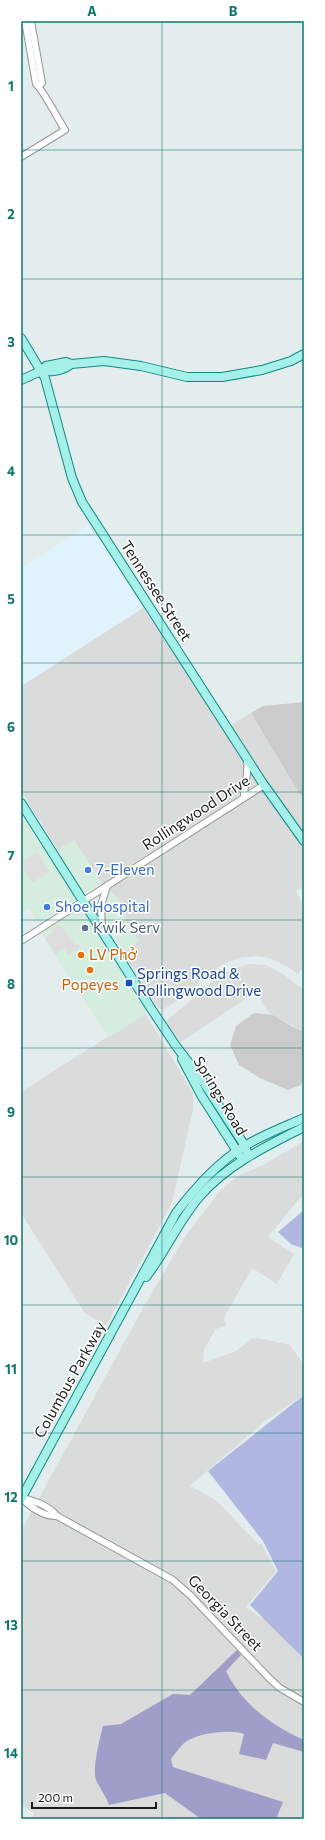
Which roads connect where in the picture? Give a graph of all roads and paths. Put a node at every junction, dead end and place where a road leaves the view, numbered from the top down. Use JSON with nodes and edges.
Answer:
{"nodes":[{"id":1,"x":25,"y":21,"type":"edge"},
{"id":2,"x":31,"y":21,"type":"edge"},
{"id":3,"x":40,"y":86,"type":"junction"},
{"id":4,"x":21,"y":158,"type":"edge"},
{"id":5,"x":21,"y":338,"type":"edge"},
{"id":6,"x":304,"y":354,"type":"edge"},
{"id":7,"x":40,"y":371,"type":"junction"},
{"id":8,"x":21,"y":380,"type":"edge"},
{"id":9,"x":247,"y":758,"type":"junction"},
{"id":10,"x":264,"y":785,"type":"junction"},
{"id":11,"x":244,"y":796,"type":"junction"},
{"id":12,"x":21,"y":804,"type":"edge"},
{"id":13,"x":304,"y":841,"type":"edge"},
{"id":14,"x":108,"y":886,"type":"junction"},
{"id":15,"x":83,"y":902,"type":"junction"},
{"id":16,"x":102,"y":932,"type":"junction"},
{"id":17,"x":21,"y":941,"type":"edge"},
{"id":18,"x":176,"y":1046,"type":"junction"},
{"id":19,"x":304,"y":1118,"type":"edge"},
{"id":20,"x":304,"y":1127,"type":"edge"},
{"id":21,"x":245,"y":1146,"type":"junction"},
{"id":22,"x":237,"y":1152,"type":"junction"},
{"id":23,"x":245,"y":1158,"type":"junction"},
{"id":24,"x":132,"y":1295,"type":"junction"},
{"id":25,"x":21,"y":1498,"type":"edge"},
{"id":26,"x":304,"y":1702,"type":"edge"}],
"edges":[{"from":1,"to":3,"type":"street"},
{"from":2,"to":3,"type":"street"},
{"from":3,"to":4,"type":"street"},
{"from":5,"to":7,"type":"main road","name":"Tennessee Street"},
{"from":6,"to":7,"type":"main road"},
{"from":7,"to":8,"type":"main road"},
{"from":7,"to":9,"type":"main road","name":"Tennessee Street"},
{"from":9,"to":10,"type":"main road","name":"Tennessee Street"},
{"from":9,"to":11,"type":"street"},
{"from":10,"to":11,"type":"street","name":"Rollingwood Drive"},
{"from":10,"to":13,"type":"main road","name":"Tennessee Street"},
{"from":11,"to":14,"type":"street","name":"Rollingwood Drive"},
{"from":12,"to":15,"type":"main road","name":"Springs Road"},
{"from":14,"to":15,"type":"street","name":"Rollingwood Drive"},
{"from":14,"to":16,"type":"street"},
{"from":15,"to":16,"type":"main road","name":"Springs Road"},
{"from":15,"to":17,"type":"street","name":"Rollingwood Drive"},
{"from":16,"to":18,"type":"main road","name":"Springs Road"},
{"from":18,"to":21,"type":"main road","name":"Springs Road"},
{"from":18,"to":22,"type":"main road","name":"Springs Road"},
{"from":19,"to":21,"type":"main road","name":"Columbus Parkway"},
{"from":20,"to":23,"type":"main road","name":"Columbus Parkway"},
{"from":21,"to":22,"type":"main road","name":"Columbus Parkway"},
{"from":21,"to":23,"type":"main road","name":"Springs Road"},
{"from":22,"to":23,"type":"main road","name":"Springs Road"},
{"from":22,"to":24,"type":"main road","name":"Columbus Parkway"},
{"from":23,"to":24,"type":"main road","name":"Columbus Parkway"},
{"from":24,"to":25,"type":"main road","name":"Columbus Parkway"},
{"from":25,"to":26,"type":"street","name":"Georgia Street"}]}
